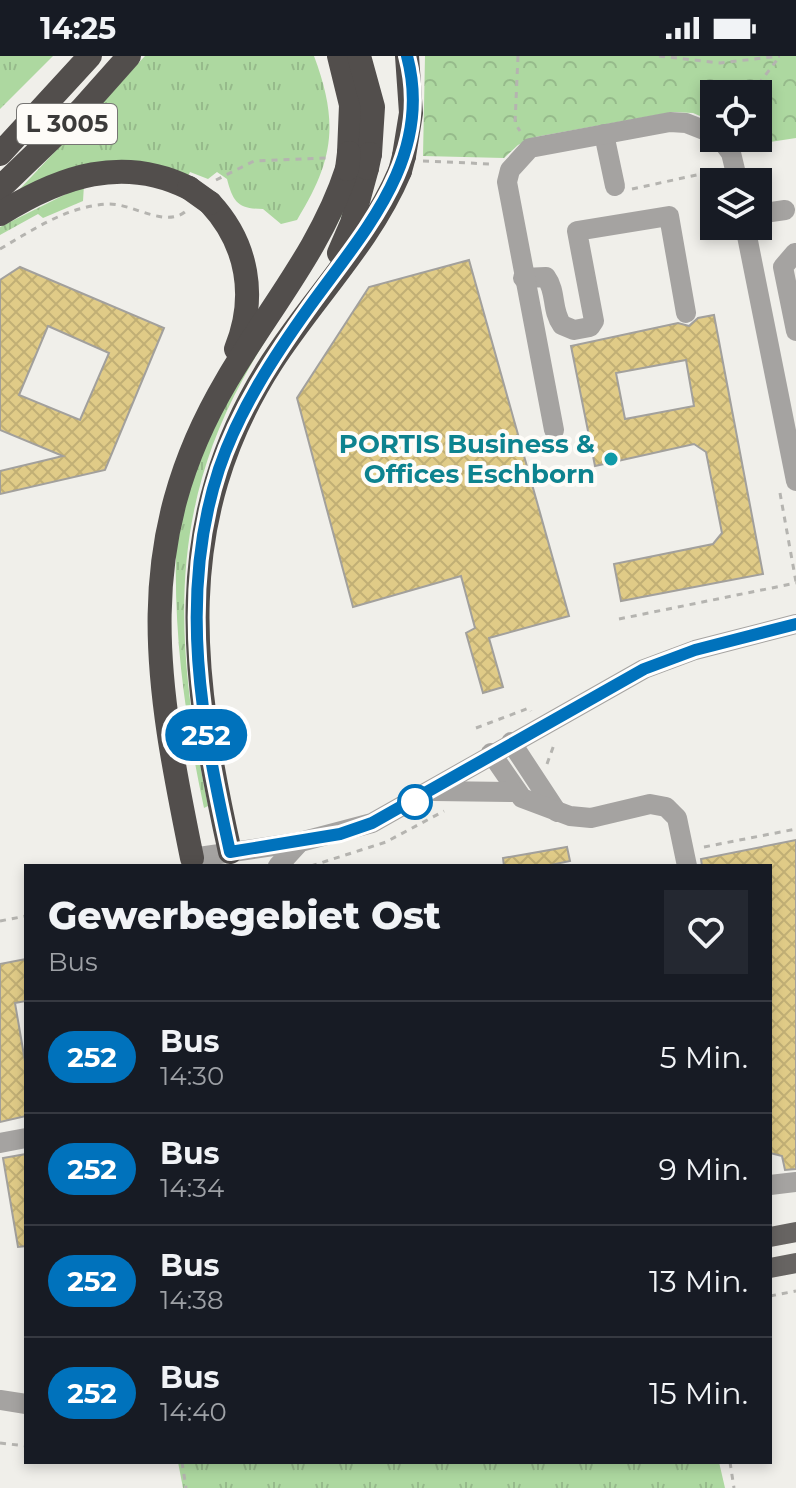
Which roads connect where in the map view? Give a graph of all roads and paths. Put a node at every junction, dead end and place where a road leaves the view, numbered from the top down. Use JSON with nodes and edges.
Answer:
{"nodes":[{"id":1,"x":90,"y":56,"type":"edge"},
{"id":2,"x":129,"y":56,"type":"edge"},
{"id":3,"x":339,"y":56,"type":"edge"},
{"id":4,"x":359,"y":56,"type":"edge"},
{"id":5,"x":407,"y":56,"type":"edge"},
{"id":6,"x":518,"y":56,"type":"edge"},
{"id":7,"x":659,"y":56,"type":"edge"},
{"id":8,"x":780,"y":56,"type":"edge"},
{"id":9,"x":762,"y":80,"type":"edge"},
{"id":10,"x":25,"y":123,"type":"junction"},
{"id":11,"x":700,"y":128,"type":"edge"},
{"id":12,"x":604,"y":134,"type":"junction"},
{"id":13,"x":0,"y":135,"type":"edge"},
{"id":14,"x":530,"y":148,"type":"junction"},
{"id":15,"x":0,"y":154,"type":"edge"},
{"id":16,"x":354,"y":160,"type":"junction"},
{"id":17,"x":405,"y":163,"type":"junction"},
{"id":18,"x":510,"y":170,"type":"junction"},
{"id":19,"x":700,"y":180,"type":"edge"},
{"id":20,"x":615,"y":186,"type":"joint"},
{"id":21,"x":0,"y":188,"type":"edge"},
{"id":22,"x":201,"y":194,"type":"junction"},
{"id":23,"x":785,"y":210,"type":"dead end"},
{"id":24,"x":772,"y":212,"type":"edge"},
{"id":25,"x":0,"y":214,"type":"edge"},
{"id":26,"x":748,"y":240,"type":"edge"},
{"id":27,"x":0,"y":249,"type":"edge"},
{"id":28,"x":795,"y":253,"type":"edge"},
{"id":29,"x":523,"y":278,"type":"junction"},
{"id":30,"x":311,"y":304,"type":"junction"},
{"id":31,"x":686,"y":313,"type":"dead end"},
{"id":32,"x":796,"y":331,"type":"edge"},
{"id":33,"x":218,"y":396,"type":"junction"},
{"id":34,"x":554,"y":430,"type":"dead end"},
{"id":35,"x":796,"y":481,"type":"edge"},
{"id":36,"x":796,"y":583,"type":"edge"},
{"id":37,"x":619,"y":619,"type":"dead end"},
{"id":38,"x":796,"y":624,"type":"edge"},
{"id":39,"x":511,"y":742,"type":"junction"},
{"id":40,"x":491,"y":753,"type":"junction"},
{"id":41,"x":434,"y":791,"type":"junction"},
{"id":42,"x":517,"y":792,"type":"junction"},
{"id":43,"x":557,"y":812,"type":"junction"},
{"id":44,"x":300,"y":842,"type":"junction"},
{"id":45,"x":231,"y":859,"type":"edge"},
{"id":46,"x":193,"y":862,"type":"edge"},
{"id":47,"x":280,"y":864,"type":"edge"},
{"id":48,"x":687,"y":864,"type":"edge"},
{"id":49,"x":24,"y":916,"type":"edge"},
{"id":50,"x":0,"y":921,"type":"edge"},
{"id":51,"x":24,"y":1138,"type":"edge"},
{"id":52,"x":0,"y":1143,"type":"edge"},
{"id":53,"x":796,"y":1182,"type":"edge"},
{"id":54,"x":772,"y":1185,"type":"edge"},
{"id":55,"x":796,"y":1232,"type":"edge"},
{"id":56,"x":772,"y":1237,"type":"edge"},
{"id":57,"x":796,"y":1263,"type":"edge"},
{"id":58,"x":772,"y":1268,"type":"edge"},
{"id":59,"x":796,"y":1291,"type":"edge"},
{"id":60,"x":772,"y":1296,"type":"edge"},
{"id":61,"x":0,"y":1443,"type":"edge"},
{"id":62,"x":24,"y":1446,"type":"edge"},
{"id":63,"x":182,"y":1464,"type":"edge"},
{"id":64,"x":730,"y":1464,"type":"edge"},
{"id":65,"x":186,"y":1488,"type":"edge"},
{"id":66,"x":734,"y":1488,"type":"edge"}],
"edges":[{"from":1,"to":10,"type":"highway","number":"L 3005"},
{"from":2,"to":21,"type":"highway","number":"L 3005"},
{"from":3,"to":16,"type":"highway"},
{"from":4,"to":16,"type":"highway"},
{"from":5,"to":17,"type":"highway"},
{"from":6,"to":14,"type":"path"},
{"from":7,"to":8,"type":"path"},
{"from":8,"to":9,"type":"path"},
{"from":10,"to":13,"type":"highway"},
{"from":10,"to":15,"type":"highway","number":"L 3005"},
{"from":11,"to":12,"type":"street"},
{"from":12,"to":14,"type":"street"},
{"from":12,"to":20,"type":"street"},
{"from":14,"to":18,"type":"street"},
{"from":16,"to":22,"type":"path"},
{"from":16,"to":30,"type":"highway"},
{"from":16,"to":33,"type":"highway"},
{"from":17,"to":18,"type":"path"},
{"from":17,"to":30,"type":"highway"},
{"from":18,"to":29,"type":"street"},
{"from":19,"to":20,"type":"path"},
{"from":22,"to":25,"type":"highway"},
{"from":22,"to":27,"type":"path"},
{"from":22,"to":33,"type":"highway"},
{"from":23,"to":24,"type":"street"},
{"from":26,"to":35,"type":"street"},
{"from":28,"to":32,"type":"street"},
{"from":29,"to":31,"type":"street"},
{"from":29,"to":34,"type":"street"},
{"from":30,"to":45,"type":"highway"},
{"from":33,"to":46,"type":"highway"},
{"from":36,"to":37,"type":"path"},
{"from":38,"to":39,"type":"street"},
{"from":39,"to":40,"type":"street"},
{"from":39,"to":43,"type":"street"},
{"from":40,"to":41,"type":"street"},
{"from":40,"to":42,"type":"street"},
{"from":41,"to":42,"type":"street"},
{"from":41,"to":44,"type":"street"},
{"from":42,"to":43,"type":"street"},
{"from":43,"to":48,"type":"street"},
{"from":44,"to":45,"type":"street"},
{"from":44,"to":47,"type":"street"},
{"from":45,"to":46,"type":"street"},
{"from":49,"to":50,"type":"path"},
{"from":51,"to":52,"type":"street"},
{"from":53,"to":54,"type":"street"},
{"from":55,"to":56,"type":"main road"},
{"from":57,"to":58,"type":"main road"},
{"from":59,"to":60,"type":"path"},
{"from":61,"to":62,"type":"path"},
{"from":63,"to":65,"type":"path"},
{"from":64,"to":66,"type":"path"}]}
